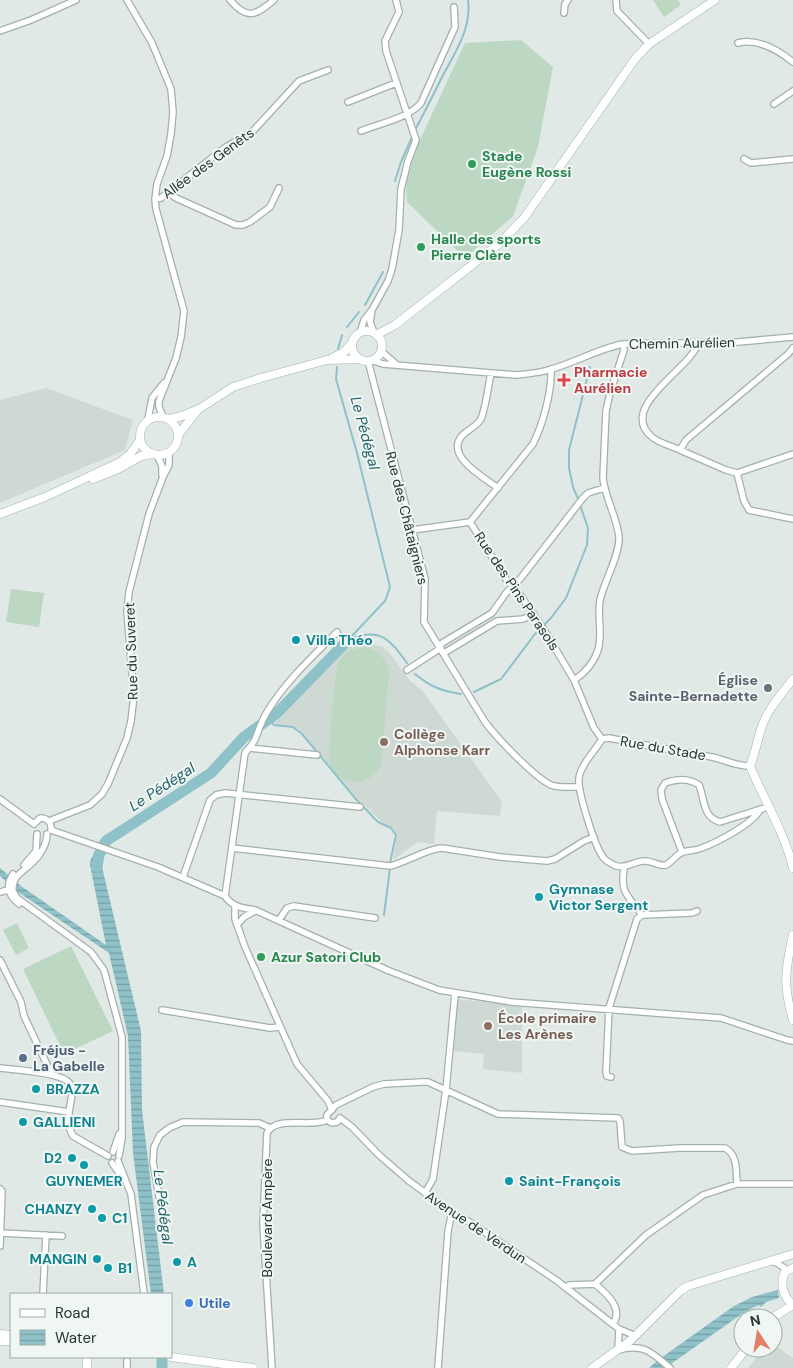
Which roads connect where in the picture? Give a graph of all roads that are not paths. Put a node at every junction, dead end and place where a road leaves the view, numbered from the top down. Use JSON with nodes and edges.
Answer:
{"nodes":[{"id":1,"x":76,"y":0,"type":"edge"},
{"id":2,"x":127,"y":0,"type":"edge"},
{"id":3,"x":230,"y":0,"type":"edge"},
{"id":4,"x":274,"y":0,"type":"edge"},
{"id":5,"x":396,"y":0,"type":"edge"},
{"id":6,"x":568,"y":0,"type":"edge"},
{"id":7,"x":616,"y":0,"type":"edge"},
{"id":8,"x":715,"y":0,"type":"edge"},
{"id":9,"x":454,"y":7,"type":"dead end"},
{"id":10,"x":564,"y":13,"type":"dead end"},
{"id":11,"x":0,"y":31,"type":"edge"},
{"id":12,"x":738,"y":43,"type":"dead end"},
{"id":13,"x":649,"y":44,"type":"junction"},
{"id":14,"x":793,"y":62,"type":"edge"},
{"id":15,"x":328,"y":70,"type":"dead end"},
{"id":16,"x":396,"y":83,"type":"junction"},
{"id":17,"x":793,"y":91,"type":"edge"},
{"id":18,"x":348,"y":102,"type":"dead end"},
{"id":19,"x":774,"y":104,"type":"dead end"},
{"id":20,"x":408,"y":114,"type":"junction"},
{"id":21,"x":361,"y":131,"type":"dead end"},
{"id":22,"x":744,"y":159,"type":"dead end"},
{"id":23,"x":793,"y":160,"type":"edge"},
{"id":24,"x":279,"y":188,"type":"dead end"},
{"id":25,"x":169,"y":193,"type":"junction"},
{"id":26,"x":155,"y":199,"type":"junction"},
{"id":27,"x":372,"y":310,"type":"junction"},
{"id":28,"x":395,"y":325,"type":"junction"},
{"id":29,"x":360,"y":333,"type":"junction"},
{"id":30,"x":375,"y":334,"type":"junction"},
{"id":31,"x":793,"y":337,"type":"edge"},
{"id":32,"x":381,"y":342,"type":"junction"},
{"id":33,"x":698,"y":343,"type":"junction"},
{"id":34,"x":352,"y":344,"type":"junction"},
{"id":35,"x":623,"y":344,"type":"junction"},
{"id":36,"x":793,"y":348,"type":"edge"},
{"id":37,"x":381,"y":351,"type":"junction"},
{"id":38,"x":327,"y":360,"type":"junction"},
{"id":39,"x":366,"y":360,"type":"junction"},
{"id":40,"x":396,"y":364,"type":"junction"},
{"id":41,"x":552,"y":369,"type":"junction"},
{"id":42,"x":492,"y":374,"type":"junction"},
{"id":43,"x":167,"y":380,"type":"junction"},
{"id":44,"x":199,"y":409,"type":"junction"},
{"id":45,"x":166,"y":418,"type":"junction"},
{"id":46,"x":148,"y":419,"type":"junction"},
{"id":47,"x":178,"y":435,"type":"junction"},
{"id":48,"x":140,"y":440,"type":"junction"},
{"id":49,"x":680,"y":450,"type":"junction"},
{"id":50,"x":169,"y":452,"type":"junction"},
{"id":51,"x":793,"y":454,"type":"edge"},
{"id":52,"x":155,"y":455,"type":"junction"},
{"id":53,"x":737,"y":473,"type":"junction"},
{"id":54,"x":162,"y":477,"type":"junction"},
{"id":55,"x":498,"y":488,"type":"junction"},
{"id":56,"x":604,"y":488,"type":"junction"},
{"id":57,"x":45,"y":497,"type":"junction"},
{"id":58,"x":0,"y":514,"type":"edge"},
{"id":59,"x":793,"y":519,"type":"edge"},
{"id":60,"x":470,"y":522,"type":"junction"},
{"id":61,"x":412,"y":530,"type":"junction"},
{"id":62,"x":512,"y":587,"type":"junction"},
{"id":63,"x":492,"y":613,"type":"junction"},
{"id":64,"x":534,"y":614,"type":"junction"},
{"id":65,"x":497,"y":621,"type":"junction"},
{"id":66,"x":337,"y":632,"type":"dead end"},
{"id":67,"x":442,"y":649,"type":"junction"},
{"id":68,"x":407,"y":670,"type":"dead end"},
{"id":69,"x":574,"y":680,"type":"junction"},
{"id":70,"x":793,"y":680,"type":"edge"},
{"id":71,"x":602,"y":739,"type":"junction"},
{"id":72,"x":249,"y":748,"type":"junction"},
{"id":73,"x":317,"y":755,"type":"dead end"},
{"id":74,"x":750,"y":766,"type":"junction"},
{"id":75,"x":578,"y":787,"type":"junction"},
{"id":76,"x":239,"y":795,"type":"junction"},
{"id":77,"x":0,"y":799,"type":"edge"},
{"id":78,"x":360,"y":807,"type":"dead end"},
{"id":79,"x":768,"y":807,"type":"junction"},
{"id":80,"x":760,"y":810,"type":"junction"},
{"id":81,"x":49,"y":821,"type":"junction"},
{"id":82,"x":34,"y":824,"type":"junction"},
{"id":83,"x":49,"y":832,"type":"junction"},
{"id":84,"x":37,"y":834,"type":"junction"},
{"id":85,"x":594,"y":837,"type":"junction"},
{"id":86,"x":232,"y":848,"type":"junction"},
{"id":87,"x":682,"y":852,"type":"junction"},
{"id":88,"x":23,"y":868,"type":"junction"},
{"id":89,"x":624,"y":868,"type":"junction"},
{"id":90,"x":793,"y":868,"type":"edge"},
{"id":91,"x":183,"y":877,"type":"junction"},
{"id":92,"x":9,"y":887,"type":"junction"},
{"id":93,"x":0,"y":892,"type":"edge"},
{"id":94,"x":225,"y":896,"type":"junction"},
{"id":95,"x":235,"y":906,"type":"junction"},
{"id":96,"x":255,"y":910,"type":"junction"},
{"id":97,"x":697,"y":911,"type":"dead end"},
{"id":98,"x":642,"y":914,"type":"junction"},
{"id":99,"x":376,"y":918,"type":"dead end"},
{"id":100,"x":278,"y":920,"type":"junction"},
{"id":101,"x":238,"y":925,"type":"junction"},
{"id":102,"x":793,"y":935,"type":"edge"},
{"id":103,"x":0,"y":960,"type":"edge"},
{"id":104,"x":455,"y":994,"type":"junction"},
{"id":105,"x":609,"y":1008,"type":"junction"},
{"id":106,"x":162,"y":1010,"type":"dead end"},
{"id":107,"x":793,"y":1020,"type":"edge"},
{"id":108,"x":280,"y":1027,"type":"junction"},
{"id":109,"x":793,"y":1040,"type":"edge"},
{"id":110,"x":0,"y":1068,"type":"edge"},
{"id":111,"x":51,"y":1073,"type":"junction"},
{"id":112,"x":611,"y":1077,"type":"dead end"},
{"id":113,"x":446,"y":1090,"type":"junction"},
{"id":114,"x":0,"y":1102,"type":"edge"},
{"id":115,"x":332,"y":1110,"type":"junction"},
{"id":116,"x":69,"y":1112,"type":"junction"},
{"id":117,"x":340,"y":1118,"type":"junction"},
{"id":118,"x":327,"y":1120,"type":"junction"},
{"id":119,"x":270,"y":1128,"type":"junction"},
{"id":120,"x":114,"y":1157,"type":"junction"},
{"id":121,"x":737,"y":1184,"type":"junction"},
{"id":122,"x":793,"y":1184,"type":"edge"},
{"id":123,"x":1,"y":1190,"type":"edge"},
{"id":124,"x":425,"y":1193,"type":"junction"},
{"id":125,"x":163,"y":1204,"type":"dead end"},
{"id":126,"x":452,"y":1212,"type":"junction"},
{"id":127,"x":0,"y":1233,"type":"edge"},
{"id":128,"x":46,"y":1235,"type":"junction"},
{"id":129,"x":62,"y":1236,"type":"dead end"},
{"id":130,"x":0,"y":1246,"type":"edge"},
{"id":131,"x":793,"y":1254,"type":"edge"},
{"id":132,"x":770,"y":1261,"type":"junction"},
{"id":133,"x":790,"y":1269,"type":"edge"},
{"id":134,"x":594,"y":1284,"type":"junction"},
{"id":135,"x":566,"y":1287,"type":"junction"},
{"id":136,"x":43,"y":1293,"type":"edge"},
{"id":137,"x":142,"y":1293,"type":"edge"},
{"id":138,"x":793,"y":1305,"type":"edge"},
{"id":139,"x":613,"y":1324,"type":"junction"},
{"id":140,"x":618,"y":1329,"type":"junction"},
{"id":141,"x":636,"y":1336,"type":"junction"},
{"id":142,"x":618,"y":1350,"type":"junction"},
{"id":143,"x":172,"y":1357,"type":"edge"},
{"id":144,"x":739,"y":1358,"type":"edge"},
{"id":145,"x":127,"y":1361,"type":"dead end"},
{"id":146,"x":128,"y":1368,"type":"edge"},
{"id":147,"x":253,"y":1368,"type":"edge"},
{"id":148,"x":272,"y":1368,"type":"edge"},
{"id":149,"x":438,"y":1368,"type":"edge"},
{"id":150,"x":592,"y":1368,"type":"edge"},
{"id":151,"x":670,"y":1368,"type":"edge"},
{"id":152,"x":731,"y":1368,"type":"edge"}],
"edges":[{"from":1,"to":11,"type":"street"},
{"from":2,"to":26,"type":"street"},
{"from":3,"to":4,"type":"street"},
{"from":5,"to":16,"type":"street"},
{"from":6,"to":10,"type":"street"},
{"from":7,"to":13,"type":"street"},
{"from":8,"to":13,"type":"main road"},
{"from":9,"to":20,"type":"street"},
{"from":12,"to":14,"type":"street"},
{"from":13,"to":28,"type":"main road"},
{"from":15,"to":25,"type":"street","name":"Allée des Genêts"},
{"from":16,"to":18,"type":"street"},
{"from":16,"to":20,"type":"street"},
{"from":17,"to":19,"type":"street"},
{"from":20,"to":21,"type":"street"},
{"from":20,"to":27,"type":"street"},
{"from":22,"to":23,"type":"street"},
{"from":24,"to":25,"type":"street"},
{"from":25,"to":26,"type":"street","name":"Allée des Genêts"},
{"from":26,"to":43,"type":"street"},
{"from":27,"to":29,"type":"street"},
{"from":27,"to":30,"type":"street"},
{"from":28,"to":30,"type":"main road"},
{"from":28,"to":32,"type":"main road"},
{"from":29,"to":30,"type":"main road"},
{"from":29,"to":34,"type":"main road"},
{"from":30,"to":32,"type":"main road"},
{"from":31,"to":33,"type":"street","name":"Chemin Aurélien"},
{"from":32,"to":37,"type":"main road"},
{"from":33,"to":35,"type":"street","name":"Chemin Aurélien"},
{"from":33,"to":49,"type":"street"},
{"from":34,"to":38,"type":"main road"},
{"from":34,"to":39,"type":"main road"},
{"from":35,"to":41,"type":"street","name":"Chemin Aurélien"},
{"from":35,"to":56,"type":"street"},
{"from":36,"to":49,"type":"street"},
{"from":37,"to":39,"type":"main road"},
{"from":37,"to":40,"type":"street"},
{"from":38,"to":39,"type":"main road"},
{"from":38,"to":44,"type":"main road"},
{"from":39,"to":40,"type":"street","name":"Chemin Aurélien"},
{"from":39,"to":61,"type":"street","name":"Rue des Châtaigniers"},
{"from":40,"to":42,"type":"street","name":"Chemin Aurélien"},
{"from":41,"to":42,"type":"street","name":"Chemin Aurélien"},
{"from":41,"to":55,"type":"street","name":"Rue des Pins Parasols"},
{"from":42,"to":55,"type":"street"},
{"from":43,"to":45,"type":"street"},
{"from":43,"to":46,"type":"street"},
{"from":44,"to":45,"type":"main road"},
{"from":44,"to":47,"type":"main road"},
{"from":45,"to":46,"type":"main road"},
{"from":45,"to":47,"type":"main road"},
{"from":46,"to":48,"type":"main road"},
{"from":47,"to":50,"type":"main road"},
{"from":48,"to":52,"type":"main road"},
{"from":48,"to":57,"type":"main road"},
{"from":49,"to":53,"type":"street"},
{"from":50,"to":52,"type":"main road"},
{"from":50,"to":54,"type":"street","name":"Rue du Suveret"},
{"from":51,"to":53,"type":"street"},
{"from":52,"to":54,"type":"street"},
{"from":52,"to":57,"type":"main road"},
{"from":53,"to":59,"type":"street"},
{"from":54,"to":81,"type":"street","name":"Rue du Suveret"},
{"from":55,"to":60,"type":"street","name":"Rue des Pins Parasols"},
{"from":56,"to":62,"type":"street"},
{"from":56,"to":69,"type":"street"},
{"from":57,"to":58,"type":"main road"},
{"from":60,"to":61,"type":"street"},
{"from":60,"to":62,"type":"street","name":"Rue des Pins Parasols"},
{"from":61,"to":67,"type":"street","name":"Rue des Châtaigniers"},
{"from":62,"to":63,"type":"street"},
{"from":62,"to":64,"type":"street","name":"Rue des Pins Parasols"},
{"from":63,"to":65,"type":"street"},
{"from":63,"to":67,"type":"street"},
{"from":64,"to":65,"type":"street"},
{"from":64,"to":69,"type":"street","name":"Rue des Pins Parasols"},
{"from":65,"to":67,"type":"street"},
{"from":66,"to":72,"type":"street"},
{"from":67,"to":68,"type":"street"},
{"from":67,"to":75,"type":"street","name":"Rue des Châtaigniers"},
{"from":69,"to":71,"type":"street","name":"Rue des Pins Parasols"},
{"from":70,"to":74,"type":"main road"},
{"from":71,"to":74,"type":"street","name":"Rue du Stade"},
{"from":71,"to":75,"type":"street","name":"Rue du Stade"},
{"from":72,"to":73,"type":"street"},
{"from":72,"to":76,"type":"street"},
{"from":74,"to":79,"type":"main road"},
{"from":75,"to":85,"type":"street"},
{"from":76,"to":78,"type":"street"},
{"from":76,"to":86,"type":"street"},
{"from":76,"to":91,"type":"street"},
{"from":77,"to":82,"type":"street"},
{"from":79,"to":80,"type":"street"},
{"from":79,"to":90,"type":"main road"},
{"from":80,"to":87,"type":"street"},
{"from":80,"to":87,"type":"street"},
{"from":81,"to":82,"type":"street"},
{"from":81,"to":83,"type":"street"},
{"from":82,"to":84,"type":"street"},
{"from":83,"to":84,"type":"street"},
{"from":83,"to":88,"type":"street"},
{"from":83,"to":91,"type":"street"},
{"from":84,"to":88,"type":"street"},
{"from":85,"to":86,"type":"street"},
{"from":85,"to":89,"type":"street"},
{"from":86,"to":94,"type":"street"},
{"from":87,"to":89,"type":"street"},
{"from":88,"to":92,"type":"street"},
{"from":89,"to":98,"type":"street"},
{"from":91,"to":94,"type":"street"},
{"from":92,"to":93,"type":"street"},
{"from":92,"to":120,"type":"street"},
{"from":94,"to":95,"type":"street"},
{"from":95,"to":96,"type":"street"},
{"from":95,"to":101,"type":"street"},
{"from":96,"to":100,"type":"street"},
{"from":96,"to":101,"type":"street"},
{"from":97,"to":98,"type":"street"},
{"from":98,"to":105,"type":"street"},
{"from":99,"to":100,"type":"street"},
{"from":100,"to":104,"type":"street"},
{"from":101,"to":108,"type":"street"},
{"from":102,"to":107,"type":"main road"},
{"from":103,"to":111,"type":"street"},
{"from":104,"to":105,"type":"street"},
{"from":104,"to":113,"type":"street"},
{"from":105,"to":109,"type":"street"},
{"from":105,"to":112,"type":"street"},
{"from":106,"to":108,"type":"street"},
{"from":108,"to":115,"type":"street"},
{"from":110,"to":111,"type":"street"},
{"from":111,"to":116,"type":"street"},
{"from":113,"to":115,"type":"street"},
{"from":113,"to":121,"type":"street"},
{"from":113,"to":124,"type":"street"},
{"from":114,"to":116,"type":"street"},
{"from":115,"to":117,"type":"street"},
{"from":115,"to":118,"type":"street"},
{"from":116,"to":120,"type":"street"},
{"from":117,"to":118,"type":"street"},
{"from":117,"to":124,"type":"street","name":"Avenue de Verdun"},
{"from":118,"to":119,"type":"street"},
{"from":119,"to":125,"type":"street"},
{"from":119,"to":148,"type":"street","name":"Boulevard Ampère"},
{"from":120,"to":137,"type":"street"},
{"from":121,"to":122,"type":"street"},
{"from":121,"to":134,"type":"street"},
{"from":123,"to":127,"type":"street"},
{"from":124,"to":126,"type":"street","name":"Avenue de Verdun"},
{"from":126,"to":135,"type":"street","name":"Avenue de Verdun"},
{"from":126,"to":149,"type":"street"},
{"from":127,"to":128,"type":"street"},
{"from":127,"to":130,"type":"street"},
{"from":128,"to":129,"type":"street"},
{"from":128,"to":136,"type":"street"},
{"from":131,"to":132,"type":"main road"},
{"from":132,"to":133,"type":"street"},
{"from":132,"to":141,"type":"main road"},
{"from":133,"to":138,"type":"main road"},
{"from":134,"to":135,"type":"street"},
{"from":134,"to":139,"type":"street"},
{"from":135,"to":139,"type":"street","name":"Avenue de Verdun"},
{"from":139,"to":140,"type":"street","name":"Avenue de Verdun"},
{"from":140,"to":141,"type":"street","name":"Avenue de Verdun"},
{"from":140,"to":142,"type":"street"},
{"from":141,"to":142,"type":"main road"},
{"from":142,"to":150,"type":"main road"},
{"from":142,"to":151,"type":"street"},
{"from":143,"to":147,"type":"main road"},
{"from":144,"to":152,"type":"main road"},
{"from":145,"to":146,"type":"street"}]}
